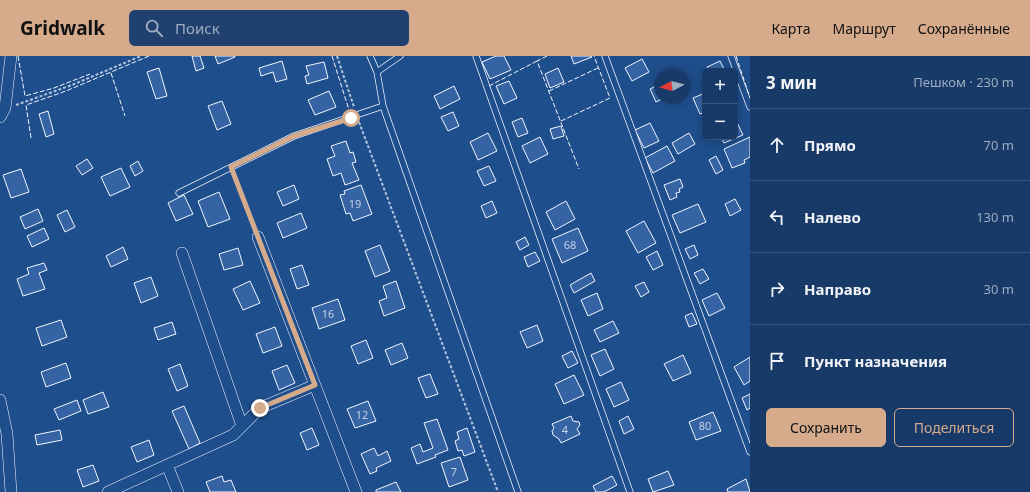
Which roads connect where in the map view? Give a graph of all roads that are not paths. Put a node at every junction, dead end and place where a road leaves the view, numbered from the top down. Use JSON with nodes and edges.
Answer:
{"nodes":[{"id":1,"x":11,"y":56,"type":"edge"},
{"id":2,"x":370,"y":56,"type":"edge"},
{"id":3,"x":400,"y":56,"type":"edge"},
{"id":4,"x":476,"y":56,"type":"edge"},
{"id":5,"x":604,"y":56,"type":"edge"},
{"id":6,"x":731,"y":56,"type":"edge"},
{"id":7,"x":377,"y":72,"type":"junction"},
{"id":8,"x":383,"y":106,"type":"junction"},
{"id":9,"x":750,"y":107,"type":"edge"},
{"id":10,"x":3,"y":113,"type":"edge"},
{"id":11,"x":178,"y":193,"type":"dead end"},
{"id":12,"x":258,"y":237,"type":"road end"},
{"id":13,"x":182,"y":253,"type":"dead end"},
{"id":14,"x":315,"y":385,"type":"junction"},
{"id":15,"x":0,"y":400,"type":"edge"},
{"id":16,"x":242,"y":426,"type":"junction"},
{"id":17,"x":750,"y":452,"type":"edge"},
{"id":18,"x":167,"y":465,"type":"junction"},
{"id":19,"x":11,"y":492,"type":"edge"},
{"id":20,"x":108,"y":492,"type":"edge"},
{"id":21,"x":178,"y":492,"type":"edge"},
{"id":22,"x":356,"y":492,"type":"edge"},
{"id":23,"x":518,"y":492,"type":"edge"},
{"id":24,"x":630,"y":492,"type":"edge"}],
"edges":[{"from":1,"to":10,"type":"street"},
{"from":2,"to":7,"type":"lane"},
{"from":3,"to":7,"type":"lane"},
{"from":4,"to":24,"type":"lane"},
{"from":5,"to":17,"type":"lane"},
{"from":6,"to":9,"type":"lane"},
{"from":7,"to":8,"type":"lane"},
{"from":8,"to":11,"type":"lane"},
{"from":8,"to":23,"type":"lane"},
{"from":12,"to":14,"type":"street"},
{"from":13,"to":16,"type":"street"},
{"from":14,"to":16,"type":"street"},
{"from":14,"to":22,"type":"street"},
{"from":15,"to":19,"type":"street"},
{"from":16,"to":18,"type":"street"},
{"from":18,"to":20,"type":"street"},
{"from":18,"to":21,"type":"street"}]}
